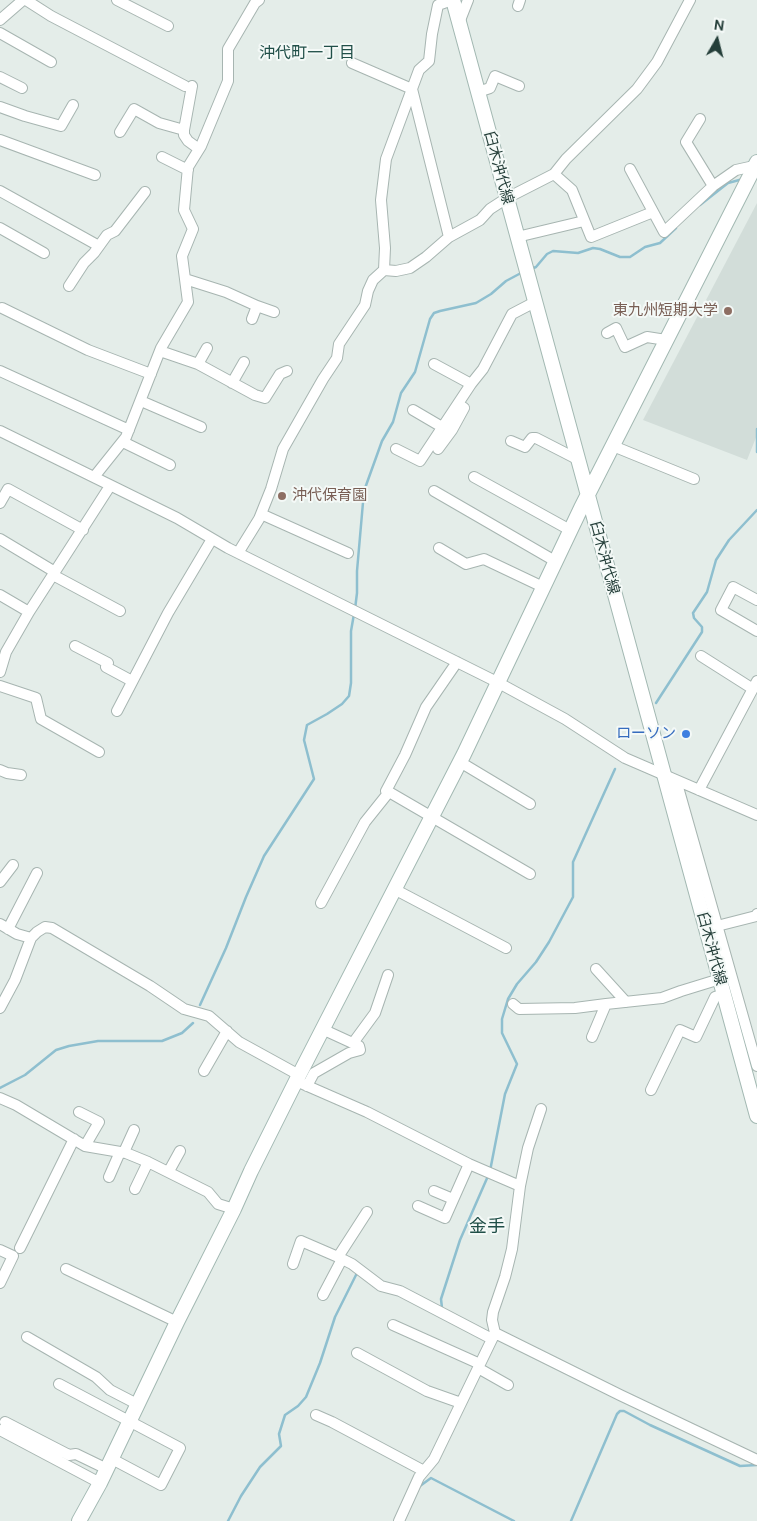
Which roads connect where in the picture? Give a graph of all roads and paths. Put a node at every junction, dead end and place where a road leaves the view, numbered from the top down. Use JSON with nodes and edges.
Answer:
{"nodes":[{"id":1,"x":25,"y":0,"type":"edge"},
{"id":2,"x":117,"y":0,"type":"edge"},
{"id":3,"x":259,"y":0,"type":"edge"},
{"id":4,"x":453,"y":0,"type":"edge"},
{"id":5,"x":468,"y":0,"type":"edge"},
{"id":6,"x":690,"y":0,"type":"edge"},
{"id":7,"x":434,"y":3,"type":"edge"},
{"id":8,"x":0,"y":20,"type":"edge"},
{"id":9,"x":459,"y":23,"type":"junction"},
{"id":10,"x":168,"y":26,"type":"dead end"},
{"id":11,"x":0,"y":33,"type":"edge"},
{"id":12,"x":51,"y":62,"type":"dead end"},
{"id":13,"x":352,"y":64,"type":"dead end"},
{"id":14,"x":0,"y":77,"type":"edge"},
{"id":15,"x":519,"y":86,"type":"dead end"},
{"id":16,"x":22,"y":88,"type":"dead end"},
{"id":17,"x":412,"y":89,"type":"junction"},
{"id":18,"x":478,"y":92,"type":"junction"},
{"id":19,"x":73,"y":105,"type":"dead end"},
{"id":20,"x":0,"y":107,"type":"edge"},
{"id":21,"x":700,"y":119,"type":"dead end"},
{"id":22,"x":184,"y":130,"type":"junction"},
{"id":23,"x":120,"y":132,"type":"dead end"},
{"id":24,"x":0,"y":140,"type":"edge"},
{"id":25,"x":199,"y":149,"type":"junction"},
{"id":26,"x":162,"y":156,"type":"dead end"},
{"id":27,"x":756,"y":164,"type":"edge"},
{"id":28,"x":630,"y":169,"type":"dead end"},
{"id":29,"x":188,"y":170,"type":"junction"},
{"id":30,"x":95,"y":174,"type":"dead end"},
{"id":31,"x":554,"y":174,"type":"junction"},
{"id":32,"x":713,"y":186,"type":"junction"},
{"id":33,"x":0,"y":191,"type":"edge"},
{"id":34,"x":145,"y":192,"type":"dead end"},
{"id":35,"x":506,"y":198,"type":"junction"},
{"id":36,"x":653,"y":212,"type":"junction"},
{"id":37,"x":584,"y":221,"type":"junction"},
{"id":38,"x":0,"y":228,"type":"edge"},
{"id":39,"x":449,"y":237,"type":"junction"},
{"id":40,"x":517,"y":237,"type":"junction"},
{"id":41,"x":99,"y":246,"type":"junction"},
{"id":42,"x":44,"y":253,"type":"dead end"},
{"id":43,"x":384,"y":270,"type":"junction"},
{"id":44,"x":185,"y":279,"type":"junction"},
{"id":45,"x":70,"y":280,"type":"dead end"},
{"id":46,"x":535,"y":302,"type":"junction"},
{"id":47,"x":257,"y":306,"type":"junction"},
{"id":48,"x":2,"y":308,"type":"dead end"},
{"id":49,"x":274,"y":312,"type":"dead end"},
{"id":50,"x":252,"y":319,"type":"dead end"},
{"id":51,"x":607,"y":333,"type":"dead end"},
{"id":52,"x":666,"y":340,"type":"junction"},
{"id":53,"x":207,"y":348,"type":"dead end"},
{"id":54,"x":160,"y":351,"type":"junction"},
{"id":55,"x":244,"y":362,"type":"dead end"},
{"id":56,"x":198,"y":364,"type":"junction"},
{"id":57,"x":434,"y":364,"type":"dead end"},
{"id":58,"x":0,"y":371,"type":"edge"},
{"id":59,"x":287,"y":371,"type":"dead end"},
{"id":60,"x":151,"y":374,"type":"junction"},
{"id":61,"x":232,"y":383,"type":"junction"},
{"id":62,"x":471,"y":384,"type":"junction"},
{"id":63,"x":141,"y":401,"type":"junction"},
{"id":64,"x":458,"y":404,"type":"junction"},
{"id":65,"x":412,"y":410,"type":"dead end"},
{"id":66,"x":201,"y":427,"type":"dead end"},
{"id":67,"x":442,"y":427,"type":"junction"},
{"id":68,"x":129,"y":430,"type":"junction"},
{"id":69,"x":0,"y":431,"type":"edge"},
{"id":70,"x":511,"y":440,"type":"dead end"},
{"id":71,"x":123,"y":442,"type":"junction"},
{"id":72,"x":613,"y":446,"type":"junction"},
{"id":73,"x":396,"y":449,"type":"dead end"},
{"id":74,"x":438,"y":449,"type":"dead end"},
{"id":75,"x":577,"y":458,"type":"junction"},
{"id":76,"x":170,"y":465,"type":"dead end"},
{"id":77,"x":94,"y":477,"type":"junction"},
{"id":78,"x":474,"y":477,"type":"dead end"},
{"id":79,"x":694,"y":479,"type":"dead end"},
{"id":80,"x":110,"y":486,"type":"junction"},
{"id":81,"x":434,"y":491,"type":"dead end"},
{"id":82,"x":587,"y":496,"type":"junction"},
{"id":83,"x":0,"y":503,"type":"edge"},
{"id":84,"x":261,"y":514,"type":"junction"},
{"id":85,"x":82,"y":530,"type":"junction"},
{"id":86,"x":570,"y":530,"type":"junction"},
{"id":87,"x":212,"y":539,"type":"junction"},
{"id":88,"x":0,"y":540,"type":"edge"},
{"id":89,"x":439,"y":548,"type":"dead end"},
{"id":90,"x":348,"y":553,"type":"dead end"},
{"id":91,"x":238,"y":554,"type":"junction"},
{"id":92,"x":556,"y":561,"type":"junction"},
{"id":93,"x":54,"y":573,"type":"junction"},
{"id":94,"x":543,"y":587,"type":"junction"},
{"id":95,"x":0,"y":594,"type":"edge"},
{"id":96,"x":757,"y":600,"type":"edge"},
{"id":97,"x":120,"y":611,"type":"dead end"},
{"id":98,"x":29,"y":612,"type":"junction"},
{"id":99,"x":757,"y":631,"type":"edge"},
{"id":100,"x":75,"y":646,"type":"dead end"},
{"id":101,"x":3,"y":651,"type":"edge"},
{"id":102,"x":701,"y":656,"type":"dead end"},
{"id":103,"x":457,"y":662,"type":"junction"},
{"id":104,"x":0,"y":672,"type":"edge"},
{"id":105,"x":132,"y":681,"type":"junction"},
{"id":106,"x":497,"y":682,"type":"junction"},
{"id":107,"x":755,"y":685,"type":"edge"},
{"id":108,"x":0,"y":686,"type":"edge"},
{"id":109,"x":117,"y":711,"type":"dead end"},
{"id":110,"x":100,"y":752,"type":"dead end"},
{"id":111,"x":460,"y":762,"type":"junction"},
{"id":112,"x":0,"y":770,"type":"edge"},
{"id":113,"x":21,"y":775,"type":"dead end"},
{"id":114,"x":670,"y":777,"type":"junction"},
{"id":115,"x":699,"y":790,"type":"junction"},
{"id":116,"x":389,"y":792,"type":"junction"},
{"id":117,"x":530,"y":804,"type":"dead end"},
{"id":118,"x":432,"y":816,"type":"junction"},
{"id":119,"x":757,"y":816,"type":"edge"},
{"id":120,"x":13,"y":866,"type":"dead end"},
{"id":121,"x":37,"y":873,"type":"dead end"},
{"id":122,"x":530,"y":874,"type":"dead end"},
{"id":123,"x":0,"y":882,"type":"edge"},
{"id":124,"x":394,"y":889,"type":"junction"},
{"id":125,"x":321,"y":903,"type":"dead end"},
{"id":126,"x":757,"y":914,"type":"edge"},
{"id":127,"x":4,"y":926,"type":"edge"},
{"id":128,"x":717,"y":926,"type":"junction"},
{"id":129,"x":31,"y":938,"type":"junction"},
{"id":130,"x":506,"y":948,"type":"dead end"},
{"id":131,"x":596,"y":969,"type":"dead end"},
{"id":132,"x":388,"y":975,"type":"dead end"},
{"id":133,"x":720,"y":979,"type":"junction"},
{"id":134,"x":724,"y":994,"type":"junction"},
{"id":135,"x":626,"y":1002,"type":"junction"},
{"id":136,"x":513,"y":1004,"type":"dead end"},
{"id":137,"x":606,"y":1004,"type":"junction"},
{"id":138,"x":0,"y":1008,"type":"edge"},
{"id":139,"x":322,"y":1028,"type":"junction"},
{"id":140,"x":227,"y":1031,"type":"junction"},
{"id":141,"x":592,"y":1037,"type":"dead end"},
{"id":142,"x":353,"y":1043,"type":"junction"},
{"id":143,"x":757,"y":1066,"type":"edge"},
{"id":144,"x":204,"y":1071,"type":"dead end"},
{"id":145,"x":300,"y":1080,"type":"junction"},
{"id":146,"x":651,"y":1090,"type":"dead end"},
{"id":147,"x":0,"y":1098,"type":"edge"},
{"id":148,"x":541,"y":1109,"type":"dead end"},
{"id":149,"x":79,"y":1112,"type":"dead end"},
{"id":150,"x":757,"y":1116,"type":"edge"},
{"id":151,"x":134,"y":1130,"type":"dead end"},
{"id":152,"x":74,"y":1138,"type":"junction"},
{"id":153,"x":86,"y":1146,"type":"junction"},
{"id":154,"x":180,"y":1151,"type":"dead end"},
{"id":155,"x":122,"y":1152,"type":"junction"},
{"id":156,"x":148,"y":1162,"type":"junction"},
{"id":157,"x":469,"y":1164,"type":"junction"},
{"id":158,"x":169,"y":1171,"type":"junction"},
{"id":159,"x":110,"y":1177,"type":"dead end"},
{"id":160,"x":520,"y":1186,"type":"junction"},
{"id":161,"x":135,"y":1189,"type":"dead end"},
{"id":162,"x":434,"y":1192,"type":"dead end"},
{"id":163,"x":453,"y":1199,"type":"junction"},
{"id":164,"x":418,"y":1206,"type":"dead end"},
{"id":165,"x":234,"y":1209,"type":"junction"},
{"id":166,"x":367,"y":1212,"type":"dead end"},
{"id":167,"x":20,"y":1248,"type":"dead end"},
{"id":168,"x":0,"y":1250,"type":"edge"},
{"id":169,"x":340,"y":1258,"type":"junction"},
{"id":170,"x":293,"y":1264,"type":"dead end"},
{"id":171,"x":66,"y":1269,"type":"dead end"},
{"id":172,"x":0,"y":1283,"type":"edge"},
{"id":173,"x":323,"y":1295,"type":"dead end"},
{"id":174,"x":176,"y":1322,"type":"junction"},
{"id":175,"x":393,"y":1325,"type":"dead end"},
{"id":176,"x":494,"y":1336,"type":"junction"},
{"id":177,"x":26,"y":1338,"type":"dead end"},
{"id":178,"x":357,"y":1353,"type":"dead end"},
{"id":179,"x":479,"y":1366,"type":"junction"},
{"id":180,"x":59,"y":1384,"type":"dead end"},
{"id":181,"x":508,"y":1385,"type":"dead end"},
{"id":182,"x":461,"y":1403,"type":"junction"},
{"id":183,"x":138,"y":1404,"type":"junction"},
{"id":184,"x":316,"y":1415,"type":"dead end"},
{"id":185,"x":129,"y":1421,"type":"junction"},
{"id":186,"x":2,"y":1426,"type":"edge"},
{"id":187,"x":757,"y":1460,"type":"edge"},
{"id":188,"x":109,"y":1464,"type":"junction"},
{"id":189,"x":424,"y":1471,"type":"junction"},
{"id":190,"x":100,"y":1483,"type":"junction"},
{"id":191,"x":79,"y":1521,"type":"edge"},
{"id":192,"x":399,"y":1521,"type":"edge"}],
"edges":[{"from":1,"to":8,"type":"street"},
{"from":1,"to":22,"type":"street"},
{"from":2,"to":10,"type":"street"},
{"from":3,"to":25,"type":"street"},
{"from":4,"to":7,"type":"street"},
{"from":4,"to":9,"type":"street","name":"臼木沖代線"},
{"from":5,"to":9,"type":"street"},
{"from":6,"to":31,"type":"street"},
{"from":7,"to":17,"type":"street"},
{"from":9,"to":18,"type":"street","name":"臼木沖代線"},
{"from":11,"to":12,"type":"street"},
{"from":13,"to":17,"type":"street"},
{"from":14,"to":16,"type":"street"},
{"from":15,"to":18,"type":"street"},
{"from":17,"to":39,"type":"street"},
{"from":17,"to":43,"type":"street"},
{"from":18,"to":35,"type":"street","name":"臼木沖代線"},
{"from":19,"to":20,"type":"street"},
{"from":21,"to":32,"type":"street"},
{"from":22,"to":23,"type":"street"},
{"from":22,"to":25,"type":"street"},
{"from":24,"to":30,"type":"street"},
{"from":25,"to":29,"type":"street"},
{"from":26,"to":29,"type":"street"},
{"from":27,"to":32,"type":"street"},
{"from":27,"to":52,"type":"street"},
{"from":28,"to":36,"type":"street"},
{"from":29,"to":44,"type":"street"},
{"from":31,"to":35,"type":"street"},
{"from":31,"to":37,"type":"street"},
{"from":32,"to":36,"type":"street"},
{"from":33,"to":41,"type":"street"},
{"from":34,"to":41,"type":"street"},
{"from":35,"to":39,"type":"street"},
{"from":35,"to":40,"type":"street","name":"臼木沖代線"},
{"from":36,"to":37,"type":"street"},
{"from":37,"to":40,"type":"street"},
{"from":38,"to":42,"type":"street"},
{"from":39,"to":43,"type":"street"},
{"from":40,"to":46,"type":"street","name":"臼木沖代線"},
{"from":41,"to":45,"type":"street"},
{"from":43,"to":84,"type":"street"},
{"from":44,"to":47,"type":"street"},
{"from":44,"to":54,"type":"street"},
{"from":46,"to":62,"type":"street"},
{"from":46,"to":75,"type":"street","name":"臼木沖代線"},
{"from":47,"to":49,"type":"street"},
{"from":47,"to":50,"type":"street"},
{"from":48,"to":60,"type":"street"},
{"from":51,"to":52,"type":"street"},
{"from":52,"to":72,"type":"street"},
{"from":53,"to":56,"type":"street"},
{"from":54,"to":56,"type":"street"},
{"from":54,"to":60,"type":"street"},
{"from":55,"to":61,"type":"street"},
{"from":56,"to":61,"type":"street"},
{"from":57,"to":62,"type":"street"},
{"from":58,"to":68,"type":"street"},
{"from":59,"to":61,"type":"street"},
{"from":60,"to":63,"type":"street"},
{"from":62,"to":64,"type":"street"},
{"from":63,"to":66,"type":"street"},
{"from":63,"to":68,"type":"street"},
{"from":64,"to":67,"type":"street"},
{"from":64,"to":74,"type":"street"},
{"from":65,"to":67,"type":"street"},
{"from":67,"to":73,"type":"street"},
{"from":68,"to":71,"type":"street"},
{"from":69,"to":77,"type":"street"},
{"from":70,"to":75,"type":"street"},
{"from":71,"to":76,"type":"street"},
{"from":71,"to":77,"type":"street"},
{"from":72,"to":79,"type":"street"},
{"from":72,"to":82,"type":"street"},
{"from":75,"to":82,"type":"street","name":"臼木沖代線"},
{"from":77,"to":80,"type":"street"},
{"from":78,"to":86,"type":"street"},
{"from":80,"to":85,"type":"street"},
{"from":80,"to":87,"type":"street"},
{"from":81,"to":92,"type":"street"},
{"from":82,"to":86,"type":"street"},
{"from":82,"to":114,"type":"street","name":"臼木沖代線"},
{"from":83,"to":85,"type":"street"},
{"from":84,"to":90,"type":"street"},
{"from":84,"to":91,"type":"street"},
{"from":85,"to":93,"type":"street"},
{"from":86,"to":92,"type":"street"},
{"from":87,"to":91,"type":"street"},
{"from":87,"to":105,"type":"street"},
{"from":88,"to":93,"type":"street"},
{"from":89,"to":94,"type":"street"},
{"from":91,"to":103,"type":"street"},
{"from":92,"to":94,"type":"street"},
{"from":93,"to":97,"type":"street"},
{"from":93,"to":98,"type":"street"},
{"from":94,"to":106,"type":"street"},
{"from":95,"to":98,"type":"street"},
{"from":96,"to":99,"type":"street"},
{"from":98,"to":101,"type":"street"},
{"from":100,"to":105,"type":"street"},
{"from":101,"to":104,"type":"street"},
{"from":102,"to":107,"type":"street"},
{"from":103,"to":106,"type":"street"},
{"from":103,"to":116,"type":"street"},
{"from":105,"to":109,"type":"street"},
{"from":106,"to":111,"type":"street"},
{"from":106,"to":114,"type":"street"},
{"from":107,"to":115,"type":"street"},
{"from":108,"to":110,"type":"street"},
{"from":111,"to":117,"type":"street"},
{"from":111,"to":118,"type":"street"},
{"from":112,"to":113,"type":"street"},
{"from":114,"to":115,"type":"street"},
{"from":114,"to":128,"type":"street"},
{"from":114,"to":133,"type":"street","name":"臼木沖代線"},
{"from":115,"to":119,"type":"street"},
{"from":116,"to":118,"type":"street"},
{"from":116,"to":125,"type":"street"},
{"from":118,"to":122,"type":"street"},
{"from":118,"to":124,"type":"street"},
{"from":120,"to":123,"type":"street"},
{"from":121,"to":127,"type":"street"},
{"from":124,"to":130,"type":"street"},
{"from":124,"to":139,"type":"street"},
{"from":126,"to":128,"type":"street"},
{"from":127,"to":129,"type":"street"},
{"from":128,"to":143,"type":"street"},
{"from":129,"to":138,"type":"street"},
{"from":129,"to":140,"type":"street"},
{"from":131,"to":135,"type":"street"},
{"from":132,"to":142,"type":"street"},
{"from":133,"to":134,"type":"street","name":"臼木沖代線"},
{"from":133,"to":135,"type":"street"},
{"from":134,"to":146,"type":"street"},
{"from":134,"to":150,"type":"street","name":"臼木沖代線"},
{"from":135,"to":137,"type":"street"},
{"from":136,"to":137,"type":"street"},
{"from":137,"to":141,"type":"street"},
{"from":139,"to":142,"type":"street"},
{"from":139,"to":145,"type":"street"},
{"from":140,"to":144,"type":"street"},
{"from":140,"to":145,"type":"street"},
{"from":142,"to":145,"type":"street"},
{"from":145,"to":157,"type":"street"},
{"from":145,"to":165,"type":"street"},
{"from":147,"to":152,"type":"street"},
{"from":148,"to":160,"type":"street"},
{"from":149,"to":153,"type":"street"},
{"from":151,"to":155,"type":"street"},
{"from":152,"to":153,"type":"street"},
{"from":152,"to":167,"type":"street"},
{"from":153,"to":155,"type":"street"},
{"from":154,"to":158,"type":"street"},
{"from":155,"to":156,"type":"street"},
{"from":155,"to":159,"type":"street"},
{"from":156,"to":158,"type":"street"},
{"from":156,"to":161,"type":"street"},
{"from":157,"to":160,"type":"street"},
{"from":157,"to":163,"type":"street"},
{"from":158,"to":165,"type":"street"},
{"from":160,"to":176,"type":"street"},
{"from":162,"to":163,"type":"street"},
{"from":163,"to":164,"type":"street"},
{"from":165,"to":174,"type":"street"},
{"from":166,"to":169,"type":"street"},
{"from":168,"to":172,"type":"street"},
{"from":169,"to":170,"type":"street"},
{"from":169,"to":173,"type":"street"},
{"from":169,"to":176,"type":"street"},
{"from":171,"to":174,"type":"street"},
{"from":174,"to":183,"type":"street"},
{"from":175,"to":179,"type":"street"},
{"from":176,"to":179,"type":"street"},
{"from":176,"to":187,"type":"street"},
{"from":177,"to":183,"type":"street"},
{"from":178,"to":182,"type":"street"},
{"from":179,"to":181,"type":"street"},
{"from":179,"to":182,"type":"street"},
{"from":180,"to":185,"type":"street"},
{"from":182,"to":189,"type":"street"},
{"from":183,"to":185,"type":"street"},
{"from":184,"to":189,"type":"street"},
{"from":185,"to":188,"type":"street"},
{"from":185,"to":188,"type":"street"},
{"from":186,"to":188,"type":"street"},
{"from":186,"to":190,"type":"street"},
{"from":188,"to":190,"type":"street"},
{"from":189,"to":192,"type":"street"},
{"from":190,"to":191,"type":"street"}]}
